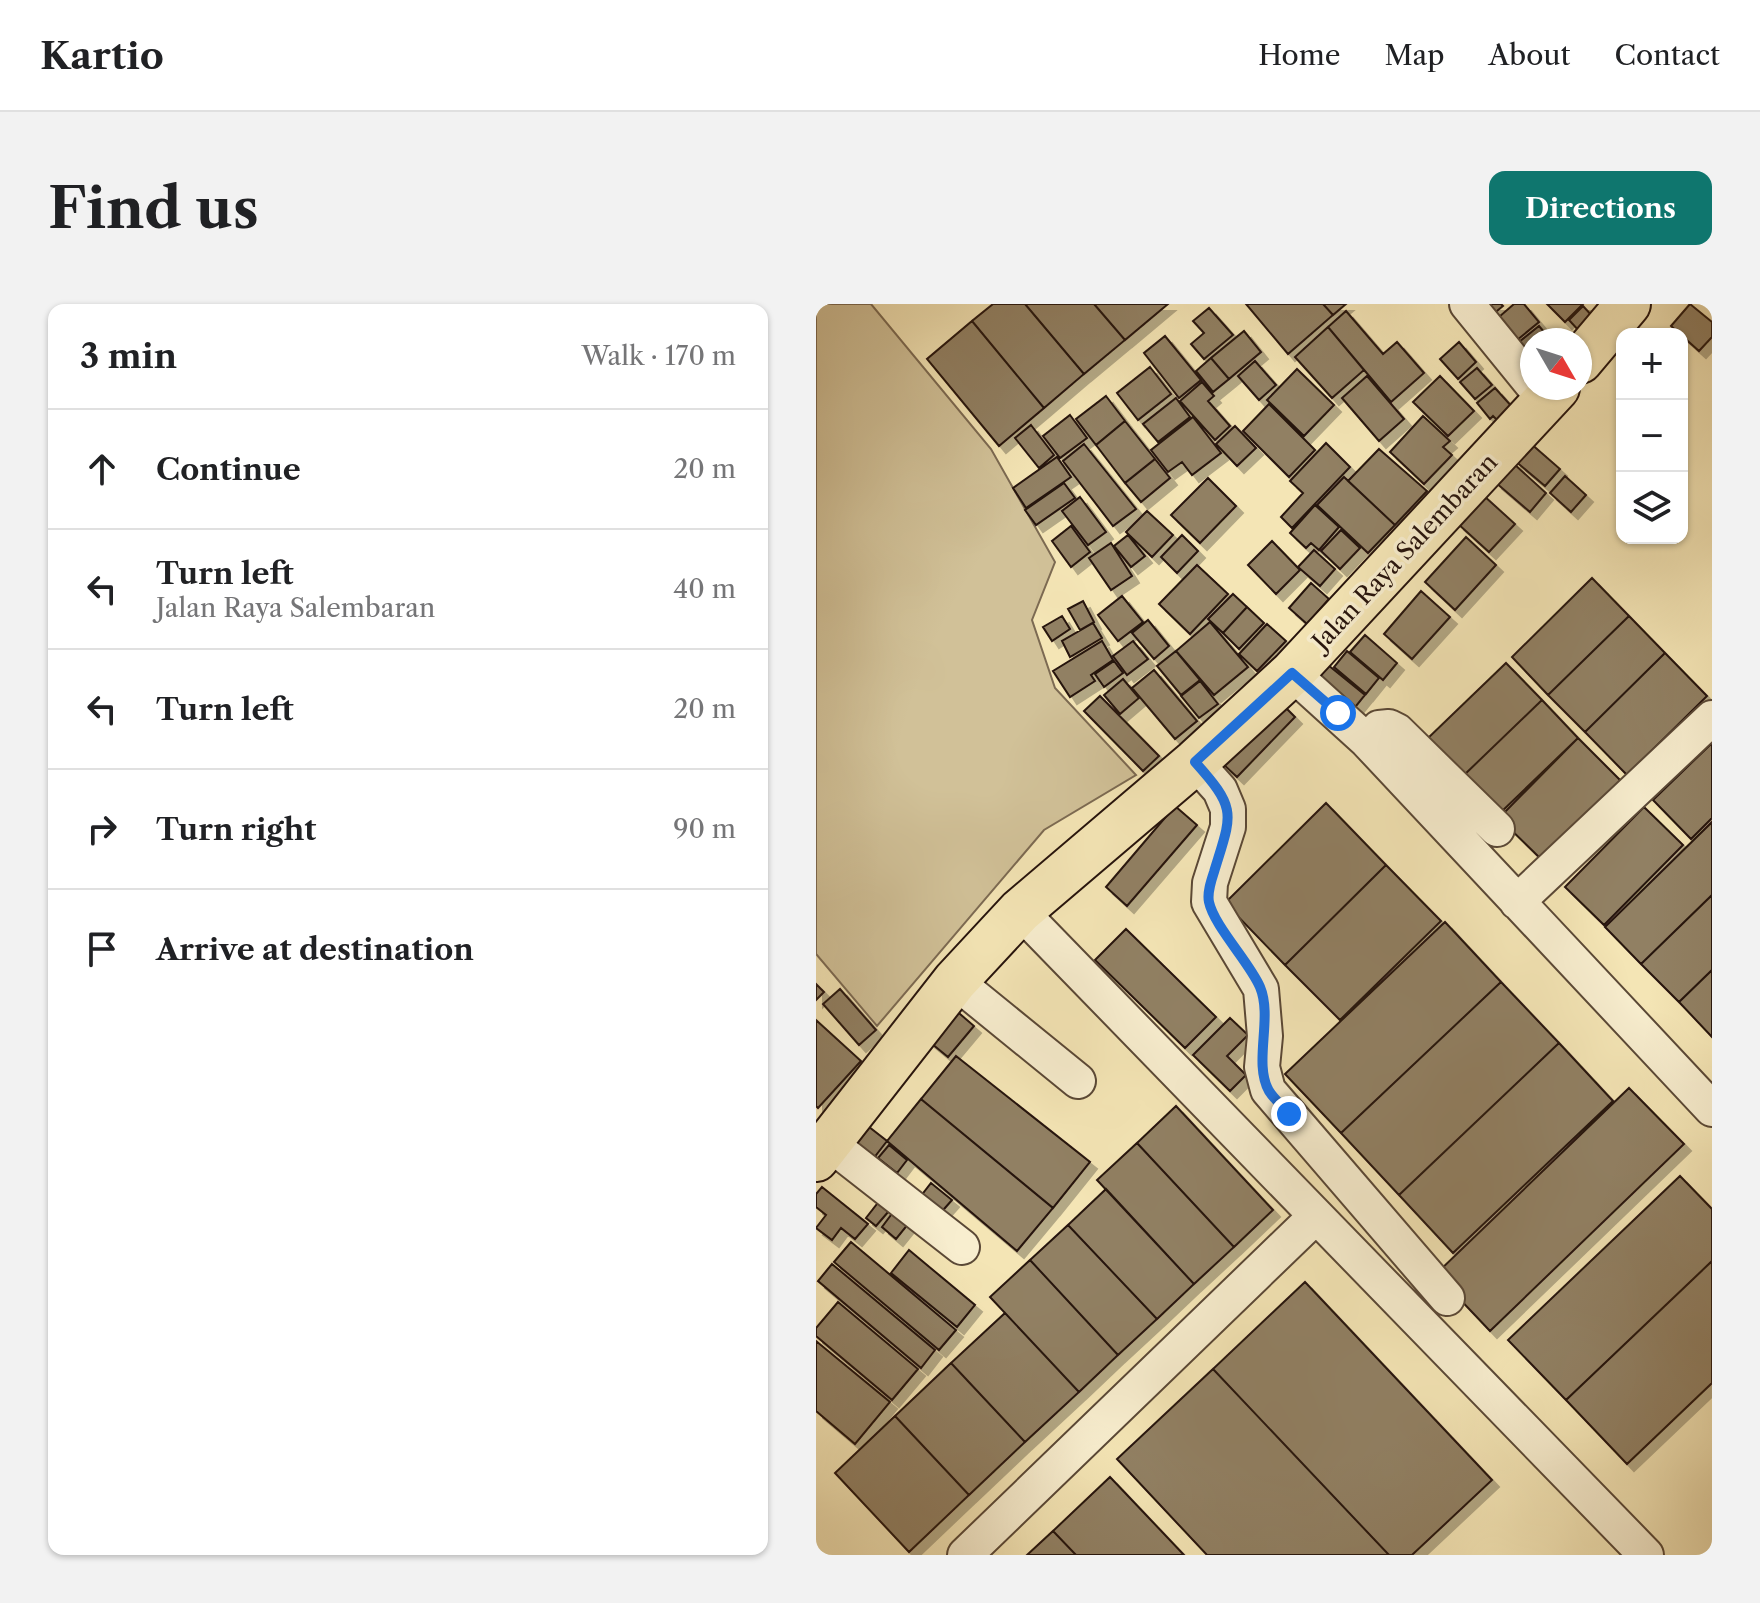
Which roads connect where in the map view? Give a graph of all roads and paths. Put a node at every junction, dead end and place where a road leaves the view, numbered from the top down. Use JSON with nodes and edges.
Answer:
{"nodes":[{"id":1,"x":1467,"y":304,"type":"edge"},
{"id":2,"x":1628,"y":304,"type":"edge"},
{"id":3,"x":1592,"y":347,"type":"edge"},
{"id":4,"x":1520,"y":365,"type":"edge"},
{"id":5,"x":1533,"y":400,"type":"edge"},
{"id":6,"x":1292,"y":673,"type":"junction"},
{"id":7,"x":1712,"y":718,"type":"edge"},
{"id":8,"x":1367,"y":741,"type":"junction"},
{"id":9,"x":1195,"y":762,"type":"junction"},
{"id":10,"x":1497,"y":829,"type":"dead end"},
{"id":11,"x":1517,"y":902,"type":"junction"},
{"id":12,"x":1020,"y":911,"type":"junction"},
{"id":13,"x":955,"y":981,"type":"junction"},
{"id":14,"x":1078,"y":1081,"type":"dead end"},
{"id":15,"x":1712,"y":1109,"type":"edge"},
{"id":16,"x":822,"y":1151,"type":"edge"},
{"id":17,"x":1316,"y":1216,"type":"junction"},
{"id":18,"x":962,"y":1247,"type":"dead end"},
{"id":19,"x":1447,"y":1298,"type":"dead end"},
{"id":20,"x":965,"y":1555,"type":"edge"},
{"id":21,"x":1646,"y":1555,"type":"edge"}],
"edges":[{"from":1,"to":4,"type":"lane"},
{"from":2,"to":3,"type":"main road"},
{"from":5,"to":6,"type":"main road","name":"Jalan Raya Salembaran"},
{"from":6,"to":8,"type":"lane"},
{"from":6,"to":9,"type":"main road","name":"Jalan Raya Salembaran"},
{"from":7,"to":11,"type":"lane"},
{"from":8,"to":10,"type":"lane"},
{"from":8,"to":11,"type":"lane"},
{"from":9,"to":12,"type":"main road","name":"Jalan Raya Salembaran"},
{"from":9,"to":19,"type":"lane"},
{"from":11,"to":15,"type":"lane"},
{"from":12,"to":13,"type":"main road","name":"Jalan Raya Salembaran"},
{"from":12,"to":17,"type":"lane"},
{"from":13,"to":14,"type":"lane"},
{"from":13,"to":16,"type":"main road","name":"Jalan Raya Salembaran"},
{"from":16,"to":18,"type":"lane"},
{"from":17,"to":20,"type":"lane"},
{"from":17,"to":21,"type":"lane"}]}
